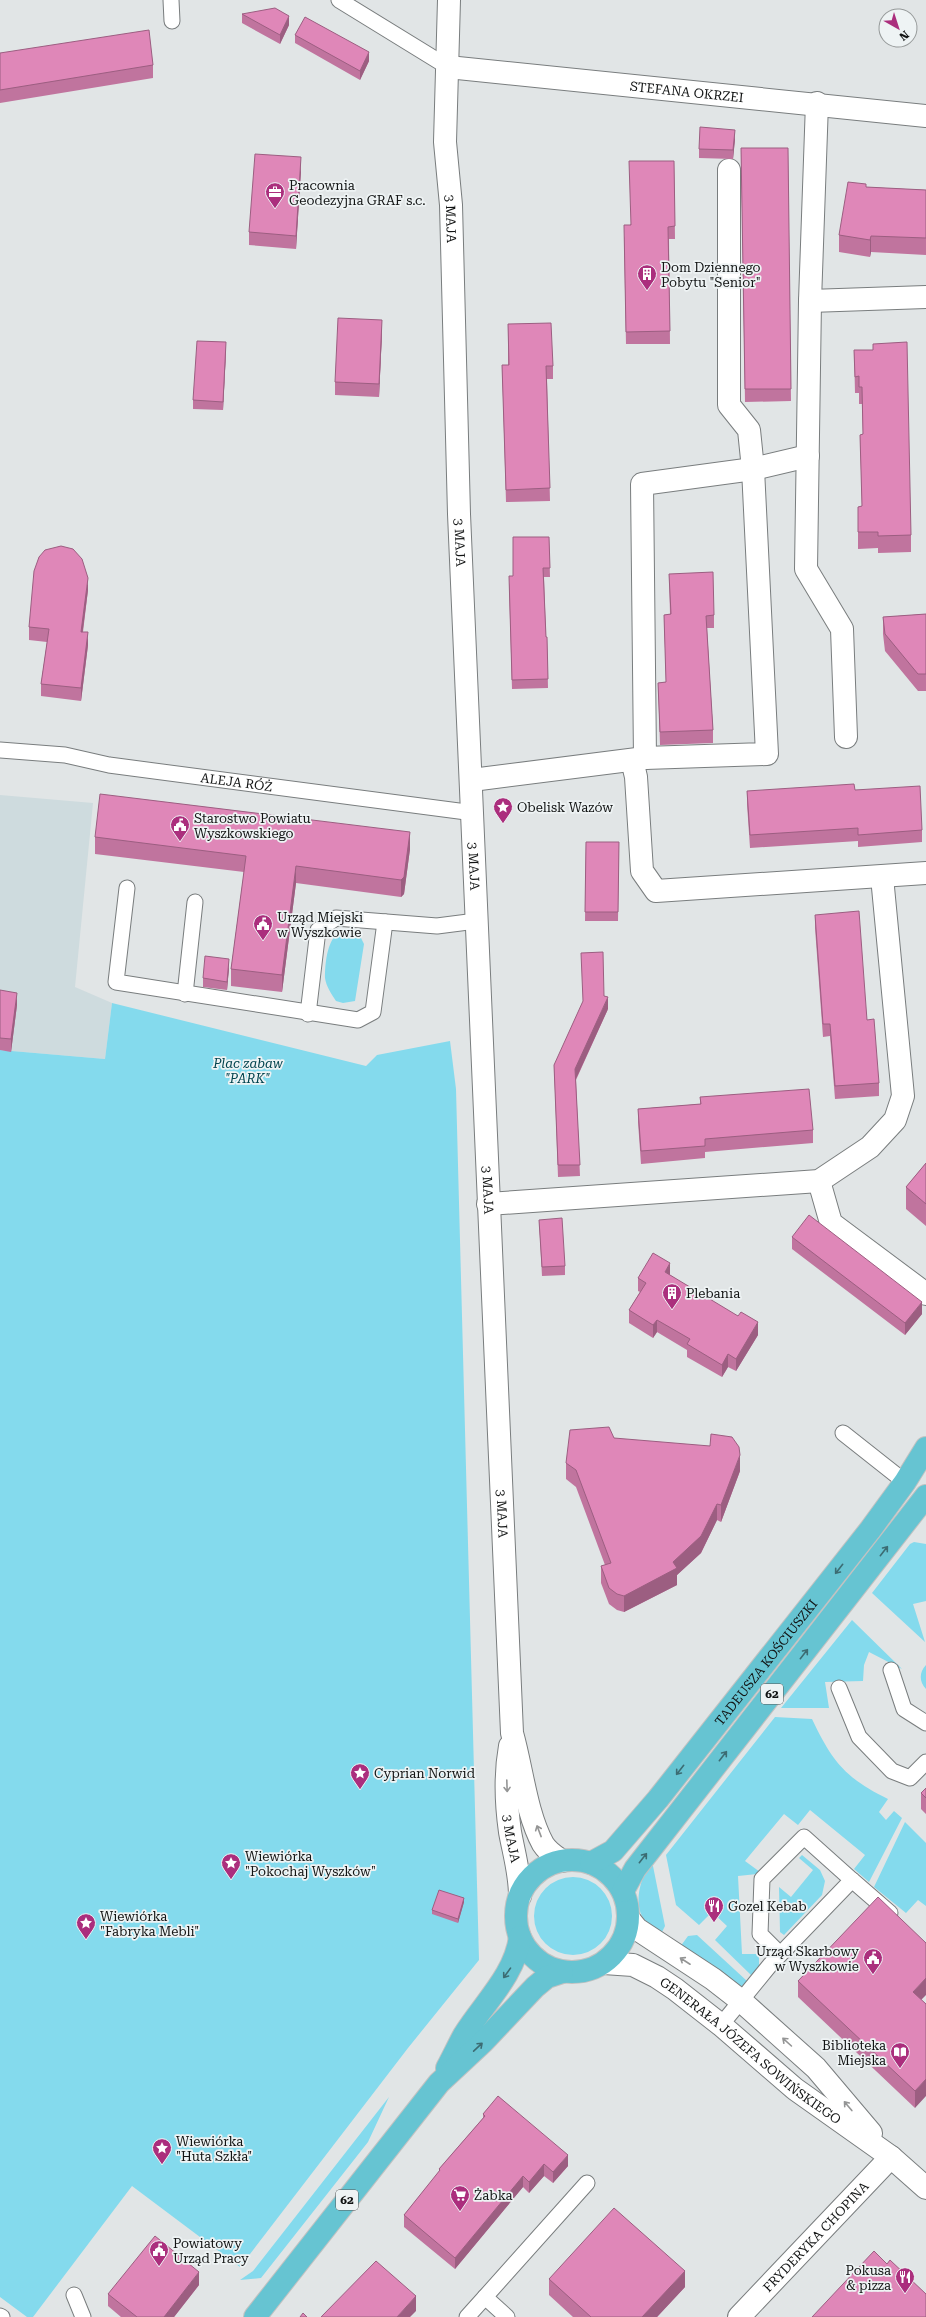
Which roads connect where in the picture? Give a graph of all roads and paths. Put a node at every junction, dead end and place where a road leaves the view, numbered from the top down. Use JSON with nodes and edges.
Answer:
{"nodes":[{"id":1,"x":171,"y":0,"type":"edge"},
{"id":2,"x":339,"y":0,"type":"edge"},
{"id":3,"x":449,"y":0,"type":"edge"},
{"id":4,"x":172,"y":21,"type":"dead end"},
{"id":5,"x":448,"y":67,"type":"junction"},
{"id":6,"x":816,"y":103,"type":"junction"},
{"id":7,"x":926,"y":116,"type":"edge"},
{"id":8,"x":729,"y":170,"type":"dead end"},
{"id":9,"x":926,"y":297,"type":"edge"},
{"id":10,"x":810,"y":301,"type":"junction"},
{"id":11,"x":808,"y":456,"type":"junction"},
{"id":12,"x":753,"y":469,"type":"junction"},
{"id":13,"x":846,"y":737,"type":"dead end"},
{"id":14,"x":0,"y":750,"type":"edge"},
{"id":15,"x":639,"y":759,"type":"junction"},
{"id":16,"x":472,"y":780,"type":"junction"},
{"id":17,"x":474,"y":813,"type":"junction"},
{"id":18,"x":926,"y":873,"type":"edge"},
{"id":19,"x":882,"y":877,"type":"junction"},
{"id":20,"x":127,"y":888,"type":"dead end"},
{"id":21,"x":196,"y":902,"type":"dead end"},
{"id":22,"x":476,"y":921,"type":"junction"},
{"id":23,"x":385,"y":922,"type":"junction"},
{"id":24,"x":186,"y":994,"type":"junction"},
{"id":25,"x":308,"y":1014,"type":"junction"},
{"id":26,"x":819,"y":1181,"type":"junction"},
{"id":27,"x":488,"y":1204,"type":"junction"},
{"id":28,"x":926,"y":1294,"type":"edge"},
{"id":29,"x":843,"y":1433,"type":"dead end"},
{"id":30,"x":926,"y":1448,"type":"edge"},
{"id":31,"x":904,"y":1482,"type":"junction"},
{"id":32,"x":926,"y":1498,"type":"edge"},
{"id":33,"x":892,"y":1670,"type":"dead end"},
{"id":34,"x":839,"y":1688,"type":"dead end"},
{"id":35,"x":926,"y":1723,"type":"edge"},
{"id":36,"x":512,"y":1733,"type":"junction"},
{"id":37,"x":926,"y":1762,"type":"edge"},
{"id":38,"x":562,"y":1860,"type":"junction"},
{"id":39,"x":592,"y":1863,"type":"junction"},
{"id":40,"x":852,"y":1880,"type":"junction"},
{"id":41,"x":623,"y":1891,"type":"junction"},
{"id":42,"x":520,"y":1896,"type":"junction"},
{"id":43,"x":629,"y":1919,"type":"junction"},
{"id":44,"x":902,"y":1923,"type":"edge"},
{"id":45,"x":520,"y":1938,"type":"junction"},
{"id":46,"x":780,"y":1954,"type":"junction"},
{"id":47,"x":604,"y":1963,"type":"junction"},
{"id":48,"x":562,"y":1972,"type":"junction"},
{"id":49,"x":740,"y":2000,"type":"junction"},
{"id":50,"x":721,"y":2024,"type":"junction"},
{"id":51,"x":440,"y":2083,"type":"junction"},
{"id":52,"x":891,"y":2157,"type":"junction"},
{"id":53,"x":587,"y":2183,"type":"dead end"},
{"id":54,"x":926,"y":2188,"type":"edge"},
{"id":55,"x":74,"y":2295,"type":"dead end"},
{"id":56,"x":485,"y":2297,"type":"junction"},
{"id":57,"x":83,"y":2317,"type":"edge"},
{"id":58,"x":255,"y":2317,"type":"edge"},
{"id":59,"x":467,"y":2317,"type":"edge"},
{"id":60,"x":507,"y":2317,"type":"edge"},
{"id":61,"x":740,"y":2317,"type":"edge"}],
"edges":[{"from":1,"to":4,"type":"lane"},
{"from":2,"to":5,"type":"lane"},
{"from":3,"to":5,"type":"street","name":"3 MAJA"},
{"from":5,"to":6,"type":"street","name":"STEFANA OKRZEI"},
{"from":5,"to":16,"type":"street","name":"3 MAJA"},
{"from":6,"to":7,"type":"street","name":"STEFANA OKRZEI"},
{"from":6,"to":10,"type":"street"},
{"from":8,"to":12,"type":"street"},
{"from":9,"to":10,"type":"street"},
{"from":10,"to":11,"type":"street"},
{"from":11,"to":12,"type":"street"},
{"from":11,"to":13,"type":"street"},
{"from":12,"to":15,"type":"street"},
{"from":12,"to":15,"type":"street"},
{"from":14,"to":17,"type":"lane","name":"ALEJA RÓŻ"},
{"from":15,"to":16,"type":"street"},
{"from":15,"to":19,"type":"street"},
{"from":16,"to":17,"type":"street","name":"3 MAJA"},
{"from":17,"to":22,"type":"street","name":"3 MAJA"},
{"from":18,"to":19,"type":"street"},
{"from":19,"to":26,"type":"street"},
{"from":20,"to":24,"type":"lane"},
{"from":21,"to":24,"type":"lane"},
{"from":22,"to":23,"type":"lane"},
{"from":22,"to":27,"type":"street","name":"3 MAJA"},
{"from":23,"to":25,"type":"lane"},
{"from":23,"to":25,"type":"lane"},
{"from":24,"to":25,"type":"lane"},
{"from":26,"to":27,"type":"street"},
{"from":26,"to":28,"type":"street"},
{"from":27,"to":36,"type":"street","name":"3 MAJA"},
{"from":29,"to":31,"type":"lane"},
{"from":30,"to":31,"type":"main road","name":"TADEUSZA KOŚCIUSZKI","number":"62"},
{"from":31,"to":32,"type":"street"},
{"from":31,"to":39,"type":"main road","name":"TADEUSZA KOŚCIUSZKI","number":"62","one_way":true},
{"from":41,"to":32,"type":"main road","name":"TADEUSZA KOŚCIUSZKI","number":"62","one_way":true},
{"from":33,"to":35,"type":"lane"},
{"from":34,"to":37,"type":"lane"},
{"from":38,"to":36,"type":"street","name":"3 MAJA","one_way":true},
{"from":36,"to":42,"type":"street","name":"3 MAJA","one_way":true},
{"from":38,"to":39,"type":"main road"},
{"from":38,"to":42,"type":"main road"},
{"from":39,"to":41,"type":"main road"},
{"from":40,"to":44,"type":"lane"},
{"from":40,"to":46,"type":"lane"},
{"from":40,"to":46,"type":"lane"},
{"from":41,"to":43,"type":"main road"},
{"from":42,"to":45,"type":"main road"},
{"from":43,"to":47,"type":"main road"},
{"from":49,"to":43,"type":"street","name":"GENERAŁA JÓZEFA SOWIŃSKIEGO","one_way":true},
{"from":45,"to":48,"type":"main road"},
{"from":45,"to":51,"type":"main road","number":"62","one_way":true},
{"from":46,"to":49,"type":"lane"},
{"from":47,"to":48,"type":"main road"},
{"from":47,"to":50,"type":"street","name":"GENERAŁA JÓZEFA SOWIŃSKIEGO"},
{"from":51,"to":48,"type":"main road","number":"62","one_way":true},
{"from":49,"to":50,"type":"lane"},
{"from":52,"to":49,"type":"street","name":"GENERAŁA JÓZEFA SOWIŃSKIEGO","one_way":true},
{"from":50,"to":52,"type":"street","name":"GENERAŁA JÓZEFA SOWIŃSKIEGO"},
{"from":51,"to":58,"type":"main road","number":"62"},
{"from":52,"to":54,"type":"street","name":"GENERAŁA JÓZEFA SOWIŃSKIEGO"},
{"from":52,"to":61,"type":"street","name":"FRYDERYKA CHOPINA"},
{"from":53,"to":56,"type":"lane"},
{"from":55,"to":57,"type":"lane"},
{"from":56,"to":59,"type":"lane"},
{"from":56,"to":60,"type":"lane"}]}
